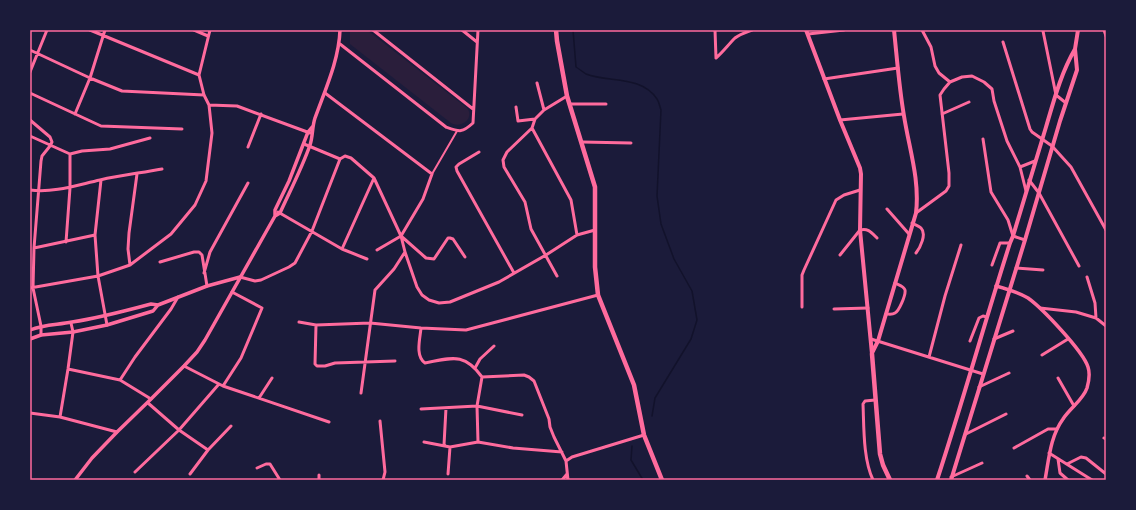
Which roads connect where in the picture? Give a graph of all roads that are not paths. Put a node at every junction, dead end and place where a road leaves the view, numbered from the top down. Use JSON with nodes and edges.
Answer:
{"nodes":[{"id":1,"x":47,"y":30,"type":"edge"},
{"id":2,"x":90,"y":30,"type":"edge"},
{"id":3,"x":105,"y":30,"type":"edge"},
{"id":4,"x":194,"y":30,"type":"edge"},
{"id":5,"x":210,"y":30,"type":"edge"},
{"id":6,"x":340,"y":30,"type":"edge"},
{"id":7,"x":373,"y":30,"type":"edge"},
{"id":8,"x":462,"y":30,"type":"edge"},
{"id":9,"x":478,"y":30,"type":"edge"},
{"id":10,"x":556,"y":30,"type":"edge"},
{"id":11,"x":715,"y":30,"type":"edge"},
{"id":12,"x":752,"y":30,"type":"edge"},
{"id":13,"x":844,"y":30,"type":"edge"},
{"id":14,"x":894,"y":30,"type":"edge"},
{"id":15,"x":922,"y":30,"type":"edge"},
{"id":16,"x":1078,"y":30,"type":"edge"},
{"id":17,"x":1043,"y":31,"type":"edge"},
{"id":18,"x":1105,"y":31,"type":"edge"},
{"id":19,"x":807,"y":32,"type":"edge"},
{"id":20,"x":104,"y":36,"type":"junction"},
{"id":21,"x":208,"y":36,"type":"junction"},
{"id":22,"x":1106,"y":36,"type":"edge"},
{"id":23,"x":478,"y":42,"type":"junction"},
{"id":24,"x":1003,"y":42,"type":"dead end"},
{"id":25,"x":340,"y":44,"type":"junction"},
{"id":26,"x":1075,"y":49,"type":"junction"},
{"id":27,"x":30,"y":50,"type":"edge"},
{"id":28,"x":37,"y":53,"type":"junction"},
{"id":29,"x":898,"y":68,"type":"junction"},
{"id":30,"x":30,"y":72,"type":"edge"},
{"id":31,"x":199,"y":75,"type":"junction"},
{"id":32,"x":90,"y":78,"type":"junction"},
{"id":33,"x":824,"y":79,"type":"junction"},
{"id":34,"x":950,"y":82,"type":"junction"},
{"id":35,"x":537,"y":83,"type":"dead end"},
{"id":36,"x":30,"y":93,"type":"edge"},
{"id":37,"x":325,"y":93,"type":"junction"},
{"id":38,"x":204,"y":95,"type":"junction"},
{"id":39,"x":1056,"y":95,"type":"junction"},
{"id":40,"x":567,"y":96,"type":"junction"},
{"id":41,"x":969,"y":102,"type":"dead end"},
{"id":42,"x":1066,"y":103,"type":"junction"},
{"id":43,"x":570,"y":104,"type":"junction"},
{"id":44,"x":606,"y":104,"type":"dead end"},
{"id":45,"x":209,"y":105,"type":"junction"},
{"id":46,"x":516,"y":107,"type":"dead end"},
{"id":47,"x":473,"y":109,"type":"junction"},
{"id":48,"x":544,"y":110,"type":"junction"},
{"id":49,"x":75,"y":114,"type":"junction"},
{"id":50,"x":262,"y":114,"type":"junction"},
{"id":51,"x":903,"y":114,"type":"junction"},
{"id":52,"x":942,"y":114,"type":"junction"},
{"id":53,"x":536,"y":119,"type":"junction"},
{"id":54,"x":30,"y":120,"type":"edge"},
{"id":55,"x":840,"y":120,"type":"junction"},
{"id":56,"x":313,"y":126,"type":"junction"},
{"id":57,"x":532,"y":128,"type":"junction"},
{"id":58,"x":182,"y":129,"type":"dead end"},
{"id":59,"x":457,"y":131,"type":"junction"},
{"id":60,"x":308,"y":132,"type":"junction"},
{"id":61,"x":313,"y":134,"type":"junction"},
{"id":62,"x":30,"y":136,"type":"edge"},
{"id":63,"x":150,"y":138,"type":"dead end"},
{"id":64,"x":983,"y":139,"type":"dead end"},
{"id":65,"x":1042,"y":139,"type":"junction"},
{"id":66,"x":582,"y":142,"type":"junction"},
{"id":67,"x":630,"y":143,"type":"dead end"},
{"id":68,"x":304,"y":144,"type":"junction"},
{"id":69,"x":50,"y":146,"type":"junction"},
{"id":70,"x":309,"y":146,"type":"junction"},
{"id":71,"x":1052,"y":146,"type":"junction"},
{"id":72,"x":248,"y":147,"type":"dead end"},
{"id":73,"x":479,"y":152,"type":"dead end"},
{"id":74,"x":70,"y":154,"type":"junction"},
{"id":75,"x":340,"y":159,"type":"junction"},
{"id":76,"x":1035,"y":161,"type":"junction"},
{"id":77,"x":1020,"y":167,"type":"junction"},
{"id":78,"x":162,"y":169,"type":"dead end"},
{"id":79,"x":137,"y":174,"type":"junction"},
{"id":80,"x":432,"y":174,"type":"junction"},
{"id":81,"x":374,"y":178,"type":"junction"},
{"id":82,"x":101,"y":180,"type":"junction"},
{"id":83,"x":1029,"y":180,"type":"junction"},
{"id":84,"x":248,"y":183,"type":"dead end"},
{"id":85,"x":70,"y":188,"type":"junction"},
{"id":86,"x":30,"y":190,"type":"edge"},
{"id":87,"x":860,"y":190,"type":"junction"},
{"id":88,"x":1026,"y":191,"type":"junction"},
{"id":89,"x":39,"y":192,"type":"junction"},
{"id":90,"x":1039,"y":193,"type":"junction"},
{"id":91,"x":887,"y":209,"type":"dead end"},
{"id":92,"x":275,"y":210,"type":"junction"},
{"id":93,"x":280,"y":213,"type":"junction"},
{"id":94,"x":916,"y":213,"type":"junction"},
{"id":95,"x":275,"y":216,"type":"junction"},
{"id":96,"x":912,"y":224,"type":"junction"},
{"id":97,"x":595,"y":230,"type":"junction"},
{"id":98,"x":860,"y":230,"type":"junction"},
{"id":99,"x":1106,"y":230,"type":"edge"},
{"id":100,"x":312,"y":231,"type":"junction"},
{"id":101,"x":909,"y":234,"type":"junction"},
{"id":102,"x":95,"y":235,"type":"junction"},
{"id":103,"x":577,"y":235,"type":"junction"},
{"id":104,"x":401,"y":236,"type":"junction"},
{"id":105,"x":1013,"y":236,"type":"junction"},
{"id":106,"x":877,"y":238,"type":"dead end"},
{"id":107,"x":1026,"y":240,"type":"junction"},
{"id":108,"x":66,"y":242,"type":"junction"},
{"id":109,"x":1010,"y":242,"type":"junction"},
{"id":110,"x":961,"y":245,"type":"dead end"},
{"id":111,"x":34,"y":248,"type":"junction"},
{"id":112,"x":342,"y":249,"type":"junction"},
{"id":113,"x":377,"y":250,"type":"dead end"},
{"id":114,"x":404,"y":252,"type":"junction"},
{"id":115,"x":916,"y":253,"type":"dead end"},
{"id":116,"x":546,"y":255,"type":"junction"},
{"id":117,"x":840,"y":255,"type":"dead end"},
{"id":118,"x":465,"y":257,"type":"dead end"},
{"id":119,"x":367,"y":259,"type":"dead end"},
{"id":120,"x":160,"y":262,"type":"dead end"},
{"id":121,"x":130,"y":265,"type":"junction"},
{"id":122,"x":992,"y":265,"type":"dead end"},
{"id":123,"x":1079,"y":266,"type":"dead end"},
{"id":124,"x":1016,"y":268,"type":"junction"},
{"id":125,"x":1043,"y":270,"type":"dead end"},
{"id":126,"x":204,"y":273,"type":"junction"},
{"id":127,"x":514,"y":273,"type":"junction"},
{"id":128,"x":98,"y":276,"type":"junction"},
{"id":129,"x":557,"y":276,"type":"dead end"},
{"id":130,"x":1087,"y":276,"type":"dead end"},
{"id":131,"x":240,"y":277,"type":"junction"},
{"id":132,"x":894,"y":283,"type":"junction"},
{"id":133,"x":207,"y":286,"type":"junction"},
{"id":134,"x":996,"y":286,"type":"junction"},
{"id":135,"x":32,"y":288,"type":"edge"},
{"id":136,"x":1009,"y":290,"type":"junction"},
{"id":137,"x":232,"y":292,"type":"junction"},
{"id":138,"x":598,"y":294,"type":"junction"},
{"id":139,"x":178,"y":298,"type":"junction"},
{"id":140,"x":158,"y":305,"type":"junction"},
{"id":141,"x":802,"y":307,"type":"dead end"},
{"id":142,"x":868,"y":308,"type":"junction"},
{"id":143,"x":1040,"y":308,"type":"junction"},
{"id":144,"x":834,"y":309,"type":"dead end"},
{"id":145,"x":886,"y":314,"type":"junction"},
{"id":146,"x":106,"y":316,"type":"junction"},
{"id":147,"x":987,"y":317,"type":"junction"},
{"id":148,"x":1096,"y":318,"type":"junction"},
{"id":149,"x":299,"y":322,"type":"dead end"},
{"id":150,"x":71,"y":323,"type":"junction"},
{"id":151,"x":370,"y":323,"type":"junction"},
{"id":152,"x":107,"y":325,"type":"junction"},
{"id":153,"x":316,"y":325,"type":"junction"},
{"id":154,"x":41,"y":326,"type":"junction"},
{"id":155,"x":1106,"y":326,"type":"edge"},
{"id":156,"x":421,"y":328,"type":"junction"},
{"id":157,"x":30,"y":330,"type":"edge"},
{"id":158,"x":1014,"y":331,"type":"dead end"},
{"id":159,"x":73,"y":332,"type":"junction"},
{"id":160,"x":41,"y":335,"type":"junction"},
{"id":161,"x":30,"y":339,"type":"edge"},
{"id":162,"x":871,"y":339,"type":"junction"},
{"id":163,"x":994,"y":339,"type":"junction"},
{"id":164,"x":1068,"y":339,"type":"junction"},
{"id":165,"x":878,"y":341,"type":"junction"},
{"id":166,"x":970,"y":341,"type":"dead end"},
{"id":167,"x":494,"y":346,"type":"dead end"},
{"id":168,"x":872,"y":354,"type":"junction"},
{"id":169,"x":1042,"y":355,"type":"dead end"},
{"id":170,"x":929,"y":357,"type":"junction"},
{"id":171,"x":395,"y":361,"type":"dead end"},
{"id":172,"x":364,"y":363,"type":"junction"},
{"id":173,"x":184,"y":366,"type":"junction"},
{"id":174,"x":475,"y":368,"type":"junction"},
{"id":175,"x":68,"y":369,"type":"junction"},
{"id":176,"x":972,"y":370,"type":"junction"},
{"id":177,"x":1009,"y":373,"type":"dead end"},
{"id":178,"x":983,"y":374,"type":"junction"},
{"id":179,"x":482,"y":377,"type":"junction"},
{"id":180,"x":272,"y":378,"type":"dead end"},
{"id":181,"x":1058,"y":378,"type":"dead end"},
{"id":182,"x":120,"y":380,"type":"junction"},
{"id":183,"x":221,"y":385,"type":"junction"},
{"id":184,"x":979,"y":387,"type":"junction"},
{"id":185,"x":361,"y":393,"type":"dead end"},
{"id":186,"x":259,"y":398,"type":"junction"},
{"id":187,"x":151,"y":399,"type":"junction"},
{"id":188,"x":875,"y":400,"type":"junction"},
{"id":189,"x":148,"y":403,"type":"junction"},
{"id":190,"x":477,"y":406,"type":"junction"},
{"id":191,"x":1074,"y":406,"type":"junction"},
{"id":192,"x":446,"y":408,"type":"junction"},
{"id":193,"x":421,"y":409,"type":"dead end"},
{"id":194,"x":30,"y":413,"type":"edge"},
{"id":195,"x":1006,"y":414,"type":"dead end"},
{"id":196,"x":522,"y":415,"type":"dead end"},
{"id":197,"x":60,"y":417,"type":"junction"},
{"id":198,"x":380,"y":421,"type":"dead end"},
{"id":199,"x":329,"y":422,"type":"dead end"},
{"id":200,"x":231,"y":426,"type":"dead end"},
{"id":201,"x":1057,"y":429,"type":"junction"},
{"id":202,"x":178,"y":430,"type":"junction"},
{"id":203,"x":117,"y":432,"type":"junction"},
{"id":204,"x":966,"y":434,"type":"junction"},
{"id":205,"x":644,"y":435,"type":"junction"},
{"id":206,"x":424,"y":442,"type":"dead end"},
{"id":207,"x":478,"y":442,"type":"junction"},
{"id":208,"x":444,"y":445,"type":"junction"},
{"id":209,"x":450,"y":447,"type":"junction"},
{"id":210,"x":1014,"y":448,"type":"dead end"},
{"id":211,"x":208,"y":450,"type":"junction"},
{"id":212,"x":562,"y":452,"type":"junction"},
{"id":213,"x":1049,"y":453,"type":"junction"},
{"id":214,"x":1058,"y":459,"type":"junction"},
{"id":215,"x":566,"y":461,"type":"junction"},
{"id":216,"x":982,"y":463,"type":"dead end"},
{"id":217,"x":1067,"y":464,"type":"junction"},
{"id":218,"x":258,"y":468,"type":"dead end"},
{"id":219,"x":135,"y":472,"type":"dead end"},
{"id":220,"x":190,"y":474,"type":"dead end"},
{"id":221,"x":448,"y":474,"type":"dead end"},
{"id":222,"x":567,"y":474,"type":"junction"},
{"id":223,"x":1106,"y":474,"type":"edge"},
{"id":224,"x":319,"y":475,"type":"dead end"},
{"id":225,"x":1027,"y":476,"type":"dead end"},
{"id":226,"x":951,"y":479,"type":"edge"},
{"id":227,"x":75,"y":480,"type":"edge"},
{"id":228,"x":280,"y":480,"type":"edge"},
{"id":229,"x":319,"y":480,"type":"edge"},
{"id":230,"x":383,"y":480,"type":"edge"},
{"id":231,"x":562,"y":480,"type":"edge"},
{"id":232,"x":568,"y":480,"type":"edge"},
{"id":233,"x":662,"y":480,"type":"edge"},
{"id":234,"x":873,"y":480,"type":"edge"},
{"id":235,"x":890,"y":480,"type":"edge"},
{"id":236,"x":937,"y":480,"type":"edge"},
{"id":237,"x":1030,"y":480,"type":"edge"},
{"id":238,"x":1045,"y":480,"type":"edge"},
{"id":239,"x":1068,"y":480,"type":"edge"},
{"id":240,"x":1092,"y":480,"type":"edge"}],
"edges":[{"from":1,"to":28,"type":"street"},
{"from":2,"to":20,"type":"street"},
{"from":3,"to":20,"type":"street"},
{"from":4,"to":21,"type":"street"},
{"from":5,"to":21,"type":"street"},
{"from":6,"to":25,"type":"street"},
{"from":7,"to":47,"type":"street"},
{"from":8,"to":23,"type":"street"},
{"from":9,"to":23,"type":"street"},
{"from":10,"to":40,"type":"main road"},
{"from":11,"to":12,"type":"street"},
{"from":13,"to":19,"type":"street"},
{"from":14,"to":29,"type":"main road"},
{"from":15,"to":34,"type":"street"},
{"from":16,"to":26,"type":"main road"},
{"from":17,"to":39,"type":"street"},
{"from":18,"to":22,"type":"street"},
{"from":19,"to":33,"type":"main road"},
{"from":20,"to":31,"type":"street"},
{"from":20,"to":32,"type":"street"},
{"from":21,"to":31,"type":"street"},
{"from":23,"to":47,"type":"street"},
{"from":24,"to":65,"type":"street"},
{"from":25,"to":37,"type":"street"},
{"from":25,"to":59,"type":"street"},
{"from":26,"to":39,"type":"main road"},
{"from":26,"to":42,"type":"main road"},
{"from":27,"to":28,"type":"street"},
{"from":28,"to":30,"type":"street"},
{"from":28,"to":32,"type":"street"},
{"from":29,"to":33,"type":"street"},
{"from":29,"to":51,"type":"main road"},
{"from":31,"to":38,"type":"street"},
{"from":32,"to":38,"type":"street"},
{"from":32,"to":49,"type":"street"},
{"from":33,"to":55,"type":"main road"},
{"from":34,"to":52,"type":"street"},
{"from":34,"to":77,"type":"street"},
{"from":35,"to":48,"type":"street"},
{"from":36,"to":49,"type":"street"},
{"from":37,"to":56,"type":"street"},
{"from":37,"to":80,"type":"street"},
{"from":38,"to":45,"type":"street"},
{"from":39,"to":42,"type":"street"},
{"from":39,"to":65,"type":"main road"},
{"from":40,"to":43,"type":"main road"},
{"from":40,"to":48,"type":"street"},
{"from":41,"to":52,"type":"street"},
{"from":42,"to":71,"type":"main road"},
{"from":43,"to":44,"type":"street"},
{"from":43,"to":66,"type":"main road"},
{"from":45,"to":50,"type":"street"},
{"from":45,"to":121,"type":"street"},
{"from":46,"to":53,"type":"street"},
{"from":47,"to":59,"type":"street"},
{"from":48,"to":53,"type":"street"},
{"from":49,"to":58,"type":"street"},
{"from":50,"to":60,"type":"street"},
{"from":50,"to":72,"type":"street"},
{"from":51,"to":55,"type":"street"},
{"from":51,"to":94,"type":"main road"},
{"from":52,"to":94,"type":"street"},
{"from":53,"to":57,"type":"street"},
{"from":54,"to":69,"type":"street"},
{"from":55,"to":87,"type":"main road"},
{"from":56,"to":60,"type":"street"},
{"from":56,"to":61,"type":"street"},
{"from":57,"to":103,"type":"street"},
{"from":57,"to":116,"type":"street"},
{"from":59,"to":80,"type":"street"},
{"from":60,"to":61,"type":"street"},
{"from":60,"to":68,"type":"street"},
{"from":61,"to":70,"type":"street"},
{"from":62,"to":69,"type":"street"},
{"from":63,"to":74,"type":"street"},
{"from":64,"to":105,"type":"street"},
{"from":65,"to":71,"type":"street"},
{"from":65,"to":76,"type":"main road"},
{"from":66,"to":67,"type":"street"},
{"from":66,"to":97,"type":"main road"},
{"from":68,"to":70,"type":"street"},
{"from":68,"to":92,"type":"street"},
{"from":69,"to":74,"type":"street"},
{"from":69,"to":89,"type":"street"},
{"from":70,"to":75,"type":"street"},
{"from":70,"to":93,"type":"street"},
{"from":71,"to":90,"type":"main road"},
{"from":71,"to":99,"type":"street"},
{"from":73,"to":127,"type":"street"},
{"from":74,"to":85,"type":"street"},
{"from":75,"to":81,"type":"street"},
{"from":75,"to":100,"type":"street"},
{"from":76,"to":77,"type":"street"},
{"from":76,"to":83,"type":"main road"},
{"from":77,"to":88,"type":"street"},
{"from":78,"to":79,"type":"street"},
{"from":79,"to":82,"type":"street"},
{"from":79,"to":121,"type":"street"},
{"from":80,"to":104,"type":"street"},
{"from":81,"to":104,"type":"street"},
{"from":81,"to":112,"type":"street"},
{"from":82,"to":85,"type":"street"},
{"from":82,"to":102,"type":"street"},
{"from":83,"to":88,"type":"main road"},
{"from":83,"to":90,"type":"street"},
{"from":84,"to":126,"type":"street"},
{"from":85,"to":89,"type":"street"},
{"from":85,"to":108,"type":"street"},
{"from":86,"to":89,"type":"street"},
{"from":87,"to":98,"type":"main road"},
{"from":87,"to":141,"type":"street"},
{"from":88,"to":105,"type":"main road"},
{"from":89,"to":111,"type":"street"},
{"from":90,"to":107,"type":"main road"},
{"from":90,"to":123,"type":"street"},
{"from":91,"to":101,"type":"street"},
{"from":92,"to":93,"type":"street"},
{"from":92,"to":95,"type":"street"},
{"from":93,"to":95,"type":"street"},
{"from":93,"to":100,"type":"street"},
{"from":94,"to":96,"type":"main road"},
{"from":95,"to":131,"type":"street"},
{"from":96,"to":101,"type":"main road"},
{"from":96,"to":115,"type":"street"},
{"from":97,"to":103,"type":"street"},
{"from":97,"to":138,"type":"main road"},
{"from":98,"to":106,"type":"street"},
{"from":98,"to":117,"type":"street"},
{"from":98,"to":142,"type":"main road"},
{"from":100,"to":112,"type":"street"},
{"from":100,"to":131,"type":"street"},
{"from":101,"to":132,"type":"main road"},
{"from":102,"to":108,"type":"street"},
{"from":102,"to":128,"type":"street"},
{"from":103,"to":116,"type":"street"},
{"from":104,"to":113,"type":"street"},
{"from":104,"to":114,"type":"street"},
{"from":104,"to":118,"type":"street"},
{"from":105,"to":107,"type":"street"},
{"from":105,"to":109,"type":"main road"},
{"from":107,"to":124,"type":"main road"},
{"from":108,"to":111,"type":"street"},
{"from":109,"to":122,"type":"street"},
{"from":109,"to":134,"type":"main road"},
{"from":110,"to":170,"type":"street"},
{"from":111,"to":135,"type":"street"},
{"from":112,"to":119,"type":"street"},
{"from":114,"to":127,"type":"street"},
{"from":114,"to":151,"type":"street"},
{"from":116,"to":127,"type":"street"},
{"from":116,"to":129,"type":"street"},
{"from":120,"to":126,"type":"street"},
{"from":121,"to":128,"type":"street"},
{"from":124,"to":125,"type":"street"},
{"from":124,"to":136,"type":"main road"},
{"from":126,"to":133,"type":"street"},
{"from":128,"to":135,"type":"street"},
{"from":128,"to":146,"type":"street"},
{"from":130,"to":148,"type":"street"},
{"from":131,"to":133,"type":"street"},
{"from":131,"to":137,"type":"street"},
{"from":132,"to":145,"type":"main road"},
{"from":132,"to":145,"type":"street"},
{"from":133,"to":139,"type":"street"},
{"from":134,"to":136,"type":"street"},
{"from":134,"to":147,"type":"main road"},
{"from":135,"to":154,"type":"street"},
{"from":136,"to":143,"type":"street"},
{"from":136,"to":163,"type":"main road"},
{"from":137,"to":173,"type":"street"},
{"from":137,"to":183,"type":"street"},
{"from":138,"to":156,"type":"street"},
{"from":138,"to":205,"type":"main road"},
{"from":139,"to":140,"type":"street"},
{"from":139,"to":182,"type":"street"},
{"from":140,"to":146,"type":"street"},
{"from":140,"to":152,"type":"street"},
{"from":142,"to":144,"type":"street"},
{"from":142,"to":162,"type":"main road"},
{"from":143,"to":148,"type":"street"},
{"from":143,"to":164,"type":"street"},
{"from":145,"to":165,"type":"main road"},
{"from":146,"to":150,"type":"street"},
{"from":146,"to":152,"type":"street"},
{"from":147,"to":166,"type":"street"},
{"from":147,"to":176,"type":"main road"},
{"from":148,"to":155,"type":"street"},
{"from":149,"to":153,"type":"street"},
{"from":150,"to":154,"type":"street"},
{"from":150,"to":159,"type":"street"},
{"from":151,"to":153,"type":"street"},
{"from":151,"to":156,"type":"street"},
{"from":151,"to":172,"type":"street"},
{"from":152,"to":159,"type":"street"},
{"from":153,"to":172,"type":"street"},
{"from":154,"to":157,"type":"street"},
{"from":154,"to":160,"type":"street"},
{"from":156,"to":174,"type":"street"},
{"from":158,"to":163,"type":"street"},
{"from":159,"to":160,"type":"street"},
{"from":159,"to":175,"type":"street"},
{"from":160,"to":161,"type":"street"},
{"from":162,"to":165,"type":"street"},
{"from":162,"to":168,"type":"main road"},
{"from":163,"to":178,"type":"main road"},
{"from":164,"to":169,"type":"street"},
{"from":164,"to":191,"type":"street"},
{"from":165,"to":168,"type":"main road"},
{"from":165,"to":170,"type":"street"},
{"from":167,"to":174,"type":"street"},
{"from":168,"to":188,"type":"main road"},
{"from":170,"to":176,"type":"street"},
{"from":171,"to":172,"type":"street"},
{"from":172,"to":185,"type":"street"},
{"from":173,"to":183,"type":"street"},
{"from":173,"to":187,"type":"street"},
{"from":174,"to":179,"type":"street"},
{"from":175,"to":182,"type":"street"},
{"from":175,"to":197,"type":"street"},
{"from":176,"to":178,"type":"street"},
{"from":176,"to":236,"type":"main road"},
{"from":177,"to":184,"type":"street"},
{"from":178,"to":184,"type":"main road"},
{"from":179,"to":190,"type":"street"},
{"from":179,"to":212,"type":"street"},
{"from":180,"to":186,"type":"street"},
{"from":181,"to":191,"type":"street"},
{"from":182,"to":187,"type":"street"},
{"from":183,"to":186,"type":"street"},
{"from":183,"to":202,"type":"street"},
{"from":184,"to":204,"type":"main road"},
{"from":186,"to":199,"type":"street"},
{"from":187,"to":189,"type":"street"},
{"from":188,"to":234,"type":"street"},
{"from":188,"to":235,"type":"main road"},
{"from":189,"to":202,"type":"street"},
{"from":189,"to":203,"type":"street"},
{"from":190,"to":192,"type":"street"},
{"from":190,"to":196,"type":"street"},
{"from":190,"to":207,"type":"street"},
{"from":191,"to":201,"type":"street"},
{"from":192,"to":193,"type":"street"},
{"from":192,"to":208,"type":"street"},
{"from":194,"to":197,"type":"street"},
{"from":195,"to":204,"type":"street"},
{"from":197,"to":203,"type":"street"},
{"from":198,"to":230,"type":"street"},
{"from":200,"to":211,"type":"street"},
{"from":201,"to":210,"type":"street"},
{"from":201,"to":213,"type":"street"},
{"from":202,"to":211,"type":"street"},
{"from":202,"to":219,"type":"street"},
{"from":203,"to":227,"type":"street"},
{"from":204,"to":226,"type":"main road"},
{"from":205,"to":215,"type":"street"},
{"from":205,"to":233,"type":"main road"},
{"from":206,"to":208,"type":"street"},
{"from":207,"to":209,"type":"street"},
{"from":207,"to":212,"type":"street"},
{"from":208,"to":209,"type":"street"},
{"from":209,"to":221,"type":"street"},
{"from":211,"to":220,"type":"street"},
{"from":212,"to":215,"type":"street"},
{"from":213,"to":214,"type":"street"},
{"from":213,"to":238,"type":"street"},
{"from":214,"to":217,"type":"street"},
{"from":214,"to":239,"type":"street"},
{"from":215,"to":222,"type":"street"},
{"from":216,"to":226,"type":"street"},
{"from":217,"to":223,"type":"street"},
{"from":217,"to":240,"type":"street"},
{"from":218,"to":228,"type":"street"},
{"from":222,"to":231,"type":"street"},
{"from":222,"to":232,"type":"street"},
{"from":224,"to":229,"type":"street"},
{"from":225,"to":237,"type":"street"}]}
